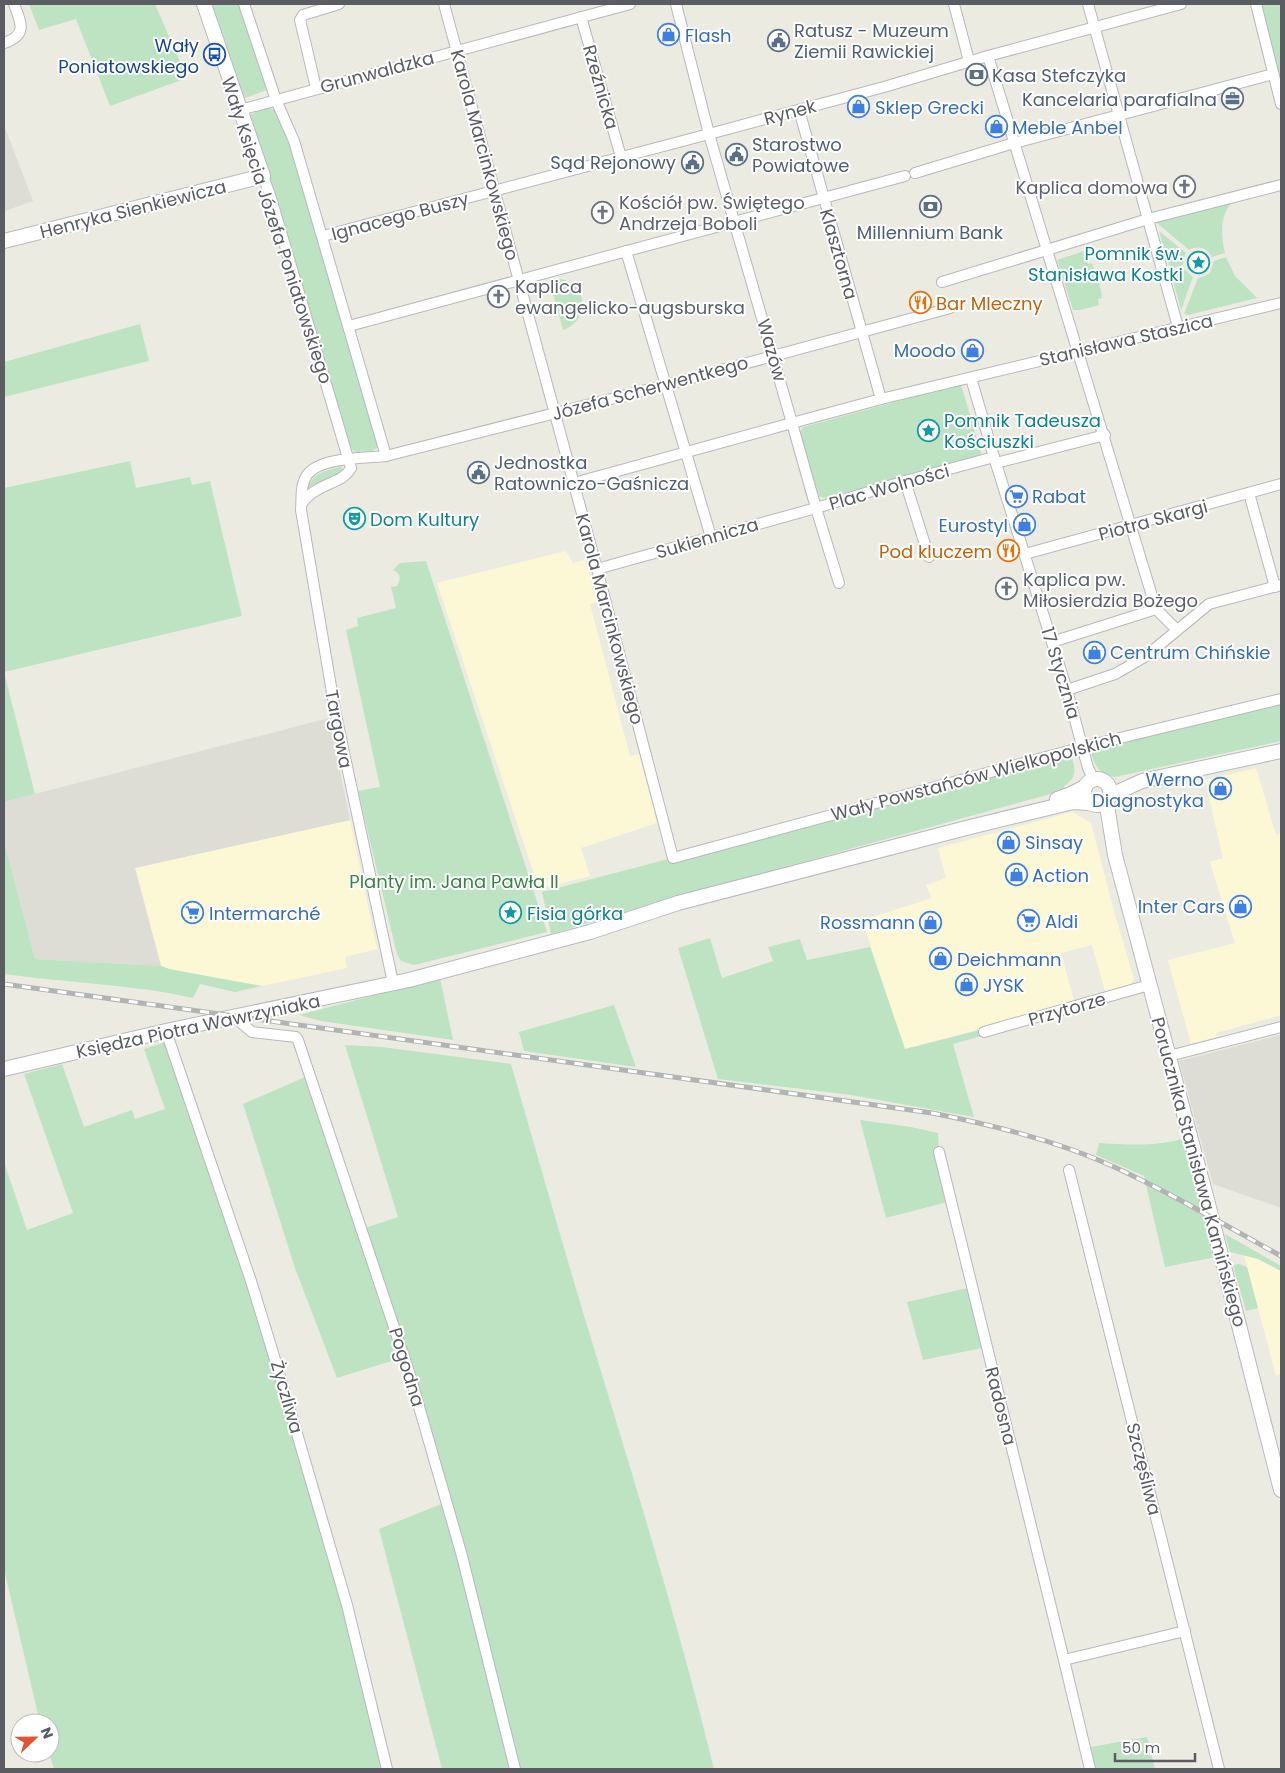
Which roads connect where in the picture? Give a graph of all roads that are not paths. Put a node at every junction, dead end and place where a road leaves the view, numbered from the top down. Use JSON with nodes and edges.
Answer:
{"nodes":[{"id":1,"x":14,"y":4,"type":"edge"},
{"id":2,"x":204,"y":4,"type":"edge"},
{"id":3,"x":244,"y":4,"type":"edge"},
{"id":4,"x":339,"y":4,"type":"edge"},
{"id":5,"x":444,"y":4,"type":"edge"},
{"id":6,"x":630,"y":4,"type":"edge"},
{"id":7,"x":676,"y":4,"type":"edge"},
{"id":8,"x":954,"y":4,"type":"edge"},
{"id":9,"x":1088,"y":4,"type":"edge"},
{"id":10,"x":1181,"y":4,"type":"edge"},
{"id":11,"x":1256,"y":4,"type":"edge"},
{"id":12,"x":581,"y":17,"type":"junction"},
{"id":13,"x":1094,"y":27,"type":"junction"},
{"id":14,"x":4,"y":43,"type":"edge"},
{"id":15,"x":456,"y":50,"type":"junction"},
{"id":16,"x":988,"y":56,"type":"junction"},
{"id":17,"x":970,"y":61,"type":"junction"},
{"id":18,"x":1273,"y":74,"type":"junction"},
{"id":19,"x":316,"y":88,"type":"junction"},
{"id":20,"x":276,"y":100,"type":"junction"},
{"id":21,"x":1281,"y":104,"type":"edge"},
{"id":22,"x":240,"y":110,"type":"junction"},
{"id":23,"x":798,"y":110,"type":"junction"},
{"id":24,"x":1119,"y":115,"type":"junction"},
{"id":25,"x":709,"y":134,"type":"junction"},
{"id":26,"x":1014,"y":143,"type":"junction"},
{"id":27,"x":620,"y":157,"type":"junction"},
{"id":28,"x":263,"y":176,"type":"junction"},
{"id":29,"x":1281,"y":185,"type":"edge"},
{"id":30,"x":495,"y":191,"type":"junction"},
{"id":31,"x":823,"y":199,"type":"junction"},
{"id":32,"x":1148,"y":219,"type":"junction"},
{"id":33,"x":734,"y":222,"type":"junction"},
{"id":34,"x":323,"y":236,"type":"junction"},
{"id":35,"x":4,"y":241,"type":"edge"},
{"id":36,"x":1047,"y":250,"type":"junction"},
{"id":37,"x":626,"y":251,"type":"junction"},
{"id":38,"x":520,"y":279,"type":"junction"},
{"id":39,"x":942,"y":282,"type":"dead end"},
{"id":40,"x":1281,"y":303,"type":"edge"},
{"id":41,"x":950,"y":308,"type":"dead end"},
{"id":42,"x":349,"y":326,"type":"junction"},
{"id":43,"x":1178,"y":328,"type":"junction"},
{"id":44,"x":862,"y":332,"type":"junction"},
{"id":45,"x":1078,"y":351,"type":"junction"},
{"id":46,"x":773,"y":355,"type":"junction"},
{"id":47,"x":971,"y":378,"type":"junction"},
{"id":48,"x":666,"y":384,"type":"junction"},
{"id":49,"x":881,"y":399,"type":"junction"},
{"id":50,"x":555,"y":413,"type":"junction"},
{"id":51,"x":792,"y":422,"type":"junction"},
{"id":52,"x":1105,"y":435,"type":"junction"},
{"id":53,"x":686,"y":453,"type":"junction"},
{"id":54,"x":386,"y":456,"type":"junction"},
{"id":55,"x":348,"y":458,"type":"junction"},
{"id":56,"x":995,"y":460,"type":"junction"},
{"id":57,"x":905,"y":481,"type":"junction"},
{"id":58,"x":574,"y":483,"type":"junction"},
{"id":59,"x":1281,"y":484,"type":"edge"},
{"id":60,"x":1249,"y":494,"type":"junction"},
{"id":61,"x":302,"y":504,"type":"junction"},
{"id":62,"x":816,"y":508,"type":"junction"},
{"id":63,"x":1132,"y":526,"type":"junction"},
{"id":64,"x":711,"y":537,"type":"junction"},
{"id":65,"x":1025,"y":554,"type":"junction"},
{"id":66,"x":929,"y":557,"type":"dead end"},
{"id":67,"x":598,"y":570,"type":"junction"},
{"id":68,"x":839,"y":583,"type":"dead end"},
{"id":69,"x":1278,"y":586,"type":"edge"},
{"id":70,"x":1156,"y":609,"type":"junction"},
{"id":71,"x":1177,"y":630,"type":"junction"},
{"id":72,"x":1052,"y":642,"type":"junction"},
{"id":73,"x":1067,"y":690,"type":"junction"},
{"id":74,"x":1281,"y":699,"type":"edge"},
{"id":75,"x":1083,"y":747,"type":"junction"},
{"id":76,"x":1281,"y":751,"type":"edge"},
{"id":77,"x":1097,"y":790,"type":"junction"},
{"id":78,"x":867,"y":854,"type":"junction"},
{"id":79,"x":673,"y":858,"type":"joint"},
{"id":80,"x":393,"y":983,"type":"junction"},
{"id":81,"x":1149,"y":985,"type":"junction"},
{"id":82,"x":234,"y":1016,"type":"junction"},
{"id":83,"x":1281,"y":1027,"type":"edge"},
{"id":84,"x":166,"y":1031,"type":"junction"},
{"id":85,"x":984,"y":1032,"type":"dead end"},
{"id":86,"x":1169,"y":1056,"type":"junction"},
{"id":87,"x":4,"y":1070,"type":"edge"},
{"id":88,"x":939,"y":1152,"type":"dead end"},
{"id":89,"x":1069,"y":1170,"type":"dead end"},
{"id":90,"x":1281,"y":1490,"type":"edge"},
{"id":91,"x":1185,"y":1631,"type":"junction"},
{"id":92,"x":1064,"y":1660,"type":"junction"},
{"id":93,"x":387,"y":1769,"type":"edge"},
{"id":94,"x":515,"y":1769,"type":"edge"},
{"id":95,"x":1090,"y":1769,"type":"edge"},
{"id":96,"x":1219,"y":1769,"type":"edge"}],
"edges":[{"from":1,"to":14,"type":"street"},
{"from":2,"to":22,"type":"main road","name":"Wały Księcia Józefa Poniatowskiego"},
{"from":3,"to":20,"type":"street","name":"Wały Księcia Józefa Poniatowskiego"},
{"from":4,"to":19,"type":"street"},
{"from":5,"to":15,"type":"street","name":"Karola Marcinkowskiego"},
{"from":6,"to":12,"type":"street","name":"Grunwaldzka"},
{"from":7,"to":25,"type":"street"},
{"from":8,"to":17,"type":"street"},
{"from":9,"to":13,"type":"street"},
{"from":10,"to":13,"type":"street","name":"Rynek"},
{"from":11,"to":18,"type":"street"},
{"from":12,"to":15,"type":"street","name":"Grunwaldzka"},
{"from":12,"to":27,"type":"street","name":"Rzeźnicka"},
{"from":13,"to":16,"type":"street","name":"Rynek"},
{"from":13,"to":24,"type":"street"},
{"from":15,"to":19,"type":"street","name":"Grunwaldzka"},
{"from":15,"to":30,"type":"street","name":"Karola Marcinkowskiego"},
{"from":16,"to":17,"type":"street","name":"Rynek"},
{"from":16,"to":26,"type":"street"},
{"from":17,"to":23,"type":"street","name":"Rynek"},
{"from":18,"to":21,"type":"street"},
{"from":18,"to":24,"type":"street"},
{"from":19,"to":20,"type":"street","name":"Grunwaldzka"},
{"from":20,"to":22,"type":"street","name":"Grunwaldzka"},
{"from":20,"to":34,"type":"street","name":"Wały Księcia Józefa Poniatowskiego"},
{"from":22,"to":28,"type":"main road","name":"Wały Księcia Józefa Poniatowskiego"},
{"from":23,"to":25,"type":"street","name":"Rynek"},
{"from":23,"to":31,"type":"street","name":"Klasztorna"},
{"from":24,"to":26,"type":"street"},
{"from":24,"to":32,"type":"street"},
{"from":25,"to":27,"type":"street","name":"Ignacego Buszy"},
{"from":25,"to":33,"type":"street","name":"Wazów"},
{"from":26,"to":31,"type":"street"},
{"from":26,"to":36,"type":"street"},
{"from":27,"to":30,"type":"street","name":"Ignacego Buszy"},
{"from":28,"to":35,"type":"main road","name":"Henryka Sienkiewicza"},
{"from":28,"to":55,"type":"street","name":"Wały Księcia Józefa Poniatowskiego"},
{"from":29,"to":32,"type":"street"},
{"from":30,"to":34,"type":"street","name":"Ignacego Buszy"},
{"from":30,"to":38,"type":"street","name":"Karola Marcinkowskiego"},
{"from":31,"to":33,"type":"street"},
{"from":31,"to":44,"type":"street","name":"Klasztorna"},
{"from":32,"to":36,"type":"street"},
{"from":32,"to":43,"type":"street"},
{"from":33,"to":37,"type":"street"},
{"from":33,"to":46,"type":"street","name":"Wazów"},
{"from":34,"to":42,"type":"street","name":"Wały Księcia Józefa Poniatowskiego"},
{"from":36,"to":39,"type":"street"},
{"from":36,"to":45,"type":"street"},
{"from":37,"to":38,"type":"street"},
{"from":37,"to":48,"type":"street"},
{"from":38,"to":42,"type":"street"},
{"from":38,"to":50,"type":"street","name":"Karola Marcinkowskiego"},
{"from":40,"to":43,"type":"street","name":"Stanisława Staszica"},
{"from":41,"to":44,"type":"street","name":"Józefa Scherwentkego"},
{"from":42,"to":54,"type":"street","name":"Wały Księcia Józefa Poniatowskiego"},
{"from":43,"to":45,"type":"street","name":"Stanisława Staszica"},
{"from":44,"to":46,"type":"street","name":"Józefa Scherwentkego"},
{"from":44,"to":49,"type":"street","name":"Klasztorna"},
{"from":45,"to":47,"type":"street","name":"Stanisława Staszica"},
{"from":45,"to":52,"type":"street"},
{"from":46,"to":48,"type":"street","name":"Józefa Scherwentkego"},
{"from":46,"to":51,"type":"street","name":"Wazów"},
{"from":47,"to":49,"type":"street"},
{"from":47,"to":56,"type":"street","name":"17 Stycznia"},
{"from":48,"to":50,"type":"street","name":"Józefa Scherwentkego"},
{"from":48,"to":53,"type":"street"},
{"from":49,"to":51,"type":"street"},
{"from":50,"to":54,"type":"street","name":"Józefa Scherwentkego"},
{"from":50,"to":58,"type":"street","name":"Karola Marcinkowskiego"},
{"from":51,"to":53,"type":"street"},
{"from":51,"to":62,"type":"street","name":"Plac Wolności"},
{"from":52,"to":56,"type":"street","name":"Plac Wolności"},
{"from":52,"to":63,"type":"street"},
{"from":53,"to":58,"type":"street"},
{"from":53,"to":64,"type":"street"},
{"from":54,"to":55,"type":"street","name":"Józefa Scherwentkego"},
{"from":55,"to":61,"type":"street"},
{"from":55,"to":61,"type":"street","name":"Targowa"},
{"from":56,"to":57,"type":"street","name":"Plac Wolności"},
{"from":56,"to":65,"type":"street","name":"17 Stycznia"},
{"from":57,"to":62,"type":"street","name":"Plac Wolności"},
{"from":57,"to":66,"type":"street"},
{"from":58,"to":67,"type":"street","name":"Karola Marcinkowskiego"},
{"from":59,"to":60,"type":"street","name":"Piotra Skargi"},
{"from":60,"to":63,"type":"street","name":"Piotra Skargi"},
{"from":60,"to":69,"type":"street"},
{"from":61,"to":80,"type":"street","name":"Targowa"},
{"from":62,"to":64,"type":"street","name":"Sukiennicza"},
{"from":62,"to":68,"type":"street"},
{"from":63,"to":65,"type":"street","name":"Piotra Skargi"},
{"from":63,"to":70,"type":"street"},
{"from":64,"to":67,"type":"street","name":"Sukiennicza"},
{"from":65,"to":72,"type":"street","name":"17 Stycznia"},
{"from":67,"to":79,"type":"street","name":"Karola Marcinkowskiego"},
{"from":69,"to":71,"type":"street"},
{"from":70,"to":71,"type":"street"},
{"from":70,"to":72,"type":"street"},
{"from":71,"to":73,"type":"street"},
{"from":72,"to":73,"type":"street","name":"17 Stycznia"},
{"from":73,"to":75,"type":"street","name":"17 Stycznia"},
{"from":74,"to":75,"type":"street","name":"Wały Powstańców Wielkopolskich"},
{"from":75,"to":77,"type":"street","name":"17 Stycznia"},
{"from":75,"to":79,"type":"street","name":"Wały Powstańców Wielkopolskich"},
{"from":76,"to":77,"type":"main road"},
{"from":77,"to":78,"type":"main road"},
{"from":77,"to":78,"type":"main road"},
{"from":77,"to":81,"type":"main road","name":"Porucznika Stanisława Kamińskiego"},
{"from":78,"to":80,"type":"main road"},
{"from":80,"to":82,"type":"main road","name":"Księdza Piotra Wawrzyniaka"},
{"from":81,"to":85,"type":"street","name":"Przytorze"},
{"from":81,"to":86,"type":"main road","name":"Porucznika Stanisława Kamińskiego"},
{"from":82,"to":84,"type":"main road","name":"Księdza Piotra Wawrzyniaka"},
{"from":82,"to":94,"type":"street","name":"Pogodna"},
{"from":83,"to":86,"type":"street"},
{"from":84,"to":87,"type":"main road","name":"Księdza Piotra Wawrzyniaka"},
{"from":84,"to":93,"type":"street","name":"Życzliwa"},
{"from":86,"to":90,"type":"main road","name":"Porucznika Stanisława Kamińskiego"},
{"from":88,"to":92,"type":"street","name":"Radosna"},
{"from":89,"to":91,"type":"street","name":"Szczęśliwa"},
{"from":91,"to":92,"type":"street"},
{"from":91,"to":96,"type":"street","name":"Szczęśliwa"},
{"from":92,"to":95,"type":"street","name":"Radosna"}]}
